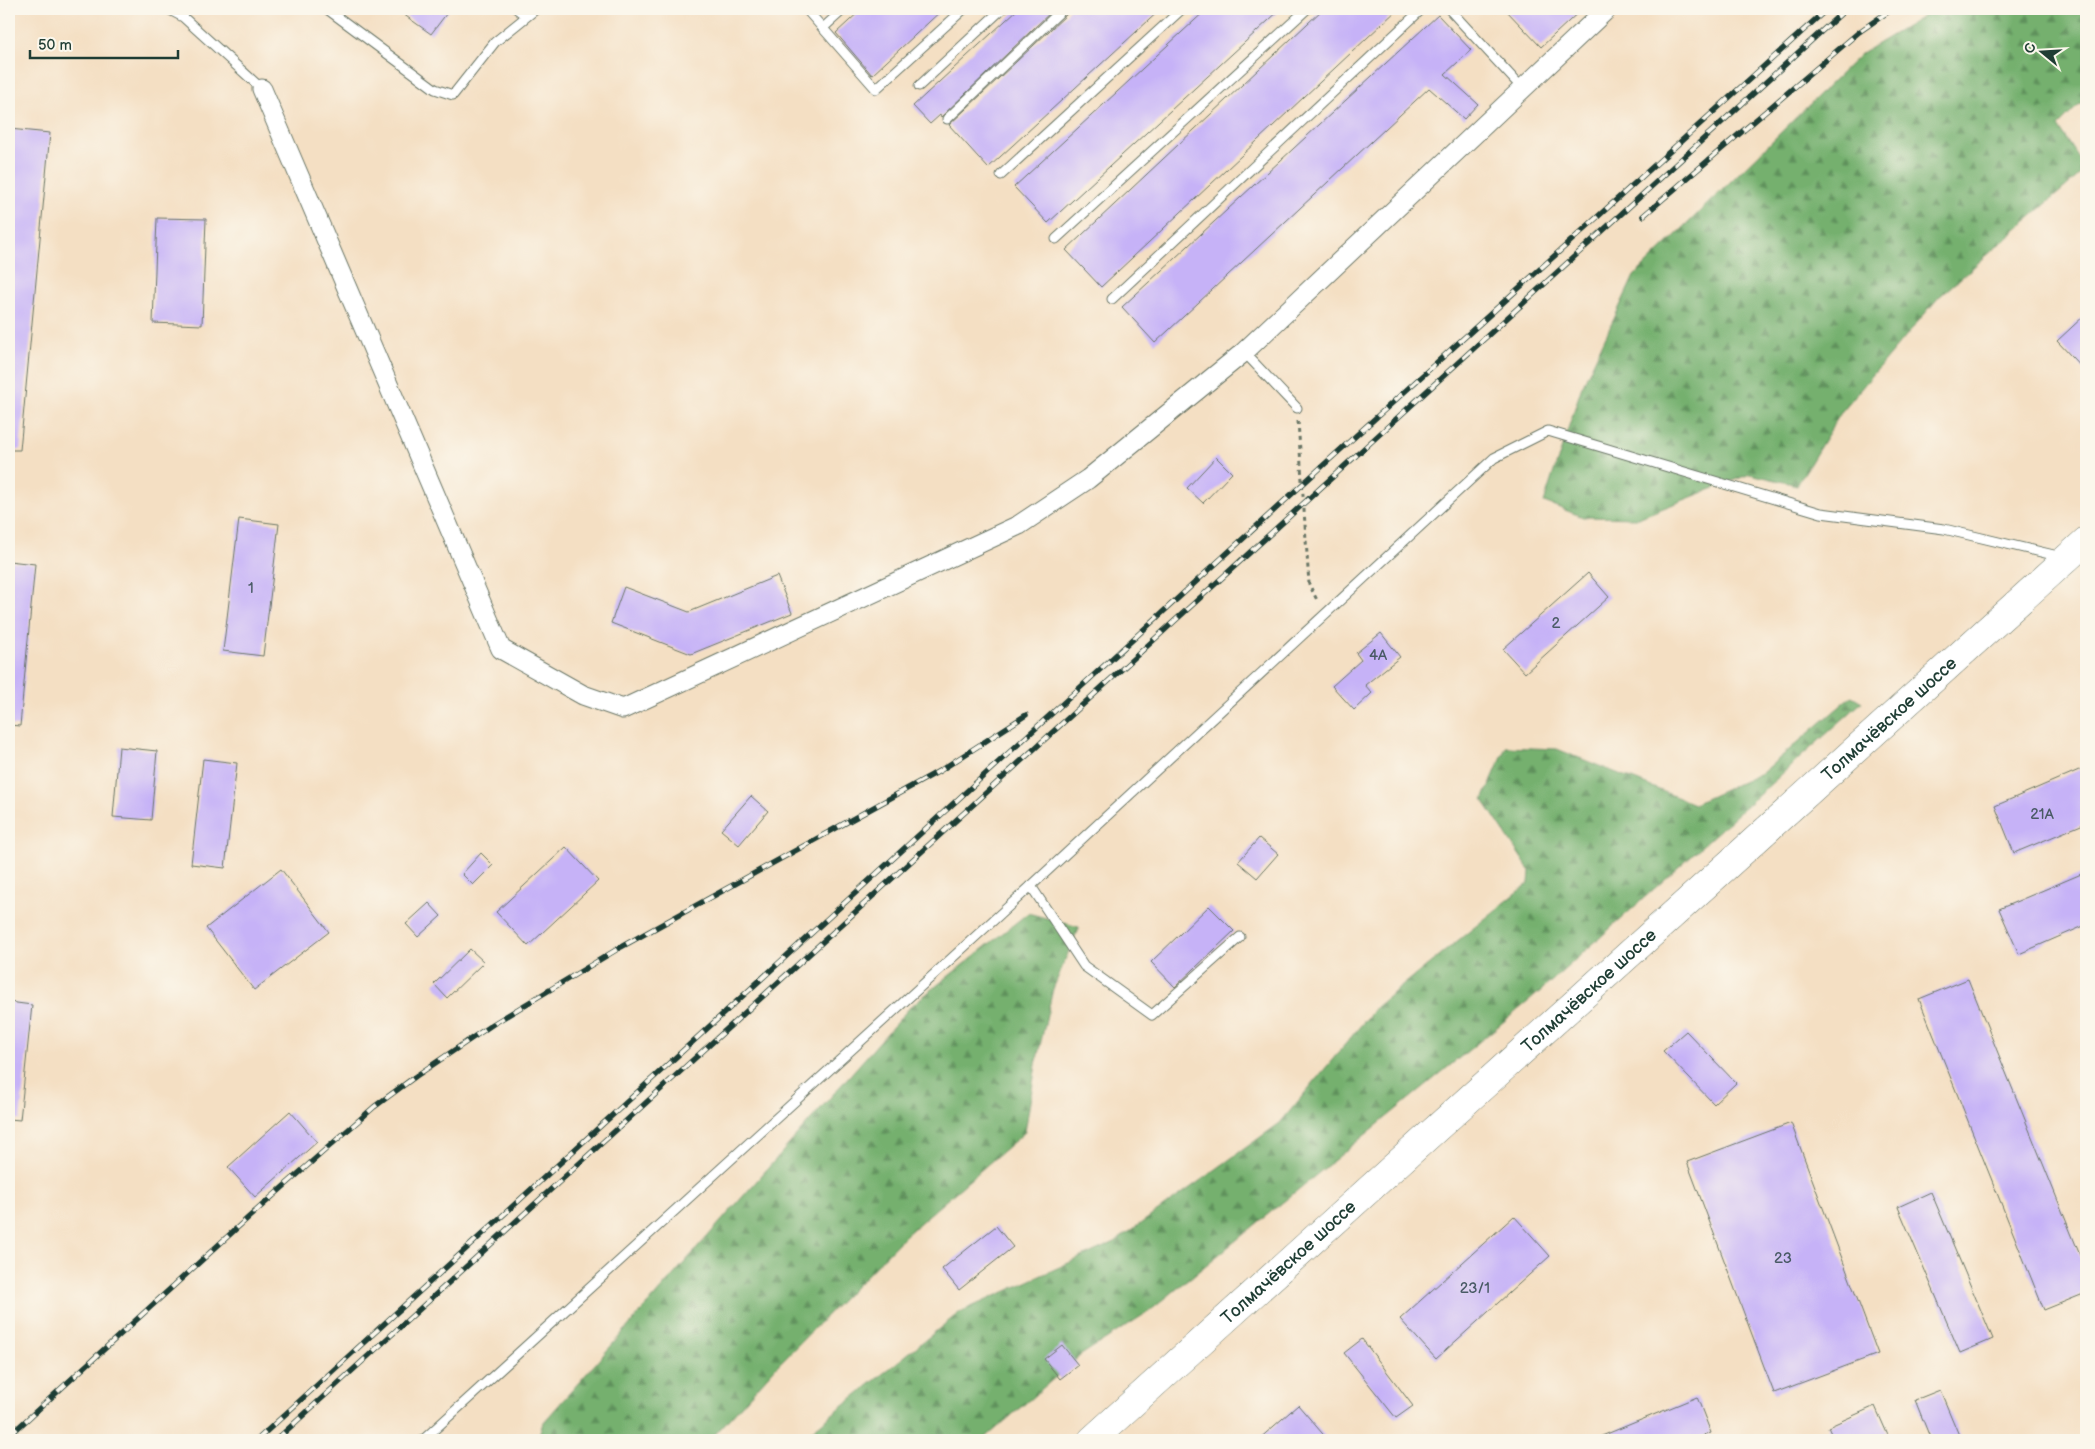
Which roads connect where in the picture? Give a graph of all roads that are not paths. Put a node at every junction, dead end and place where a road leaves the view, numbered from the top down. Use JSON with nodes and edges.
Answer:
{"nodes":[{"id":1,"x":168,"y":9,"type":"edge"},
{"id":2,"x":327,"y":9,"type":"edge"},
{"id":3,"x":517,"y":9,"type":"edge"},
{"id":4,"x":536,"y":9,"type":"edge"},
{"id":5,"x":806,"y":9,"type":"edge"},
{"id":6,"x":844,"y":9,"type":"edge"},
{"id":7,"x":964,"y":9,"type":"edge"},
{"id":8,"x":1002,"y":9,"type":"edge"},
{"id":9,"x":1063,"y":9,"type":"edge"},
{"id":10,"x":1182,"y":9,"type":"edge"},
{"id":11,"x":1307,"y":9,"type":"edge"},
{"id":12,"x":1422,"y":9,"type":"edge"},
{"id":13,"x":1449,"y":9,"type":"edge"},
{"id":14,"x":1607,"y":9,"type":"edge"},
{"id":15,"x":526,"y":16,"type":"junction"},
{"id":16,"x":823,"y":28,"type":"junction"},
{"id":17,"x":919,"y":86,"type":"dead end"},
{"id":18,"x":1522,"y":88,"type":"junction"},
{"id":19,"x":262,"y":89,"type":"joint"},
{"id":20,"x":947,"y":119,"type":"dead end"},
{"id":21,"x":1001,"y":175,"type":"dead end"},
{"id":22,"x":1056,"y":239,"type":"dead end"},
{"id":23,"x":1112,"y":299,"type":"dead end"},
{"id":24,"x":1244,"y":352,"type":"junction"},
{"id":25,"x":1297,"y":408,"type":"road end"},
{"id":26,"x":2077,"y":550,"type":"edge"},
{"id":27,"x":1031,"y":886,"type":"junction"},
{"id":28,"x":1240,"y":937,"type":"dead end"},
{"id":29,"x":422,"y":1440,"type":"edge"},
{"id":30,"x":1092,"y":1440,"type":"edge"}],
"edges":[{"from":1,"to":19,"type":"lane"},
{"from":2,"to":15,"type":"lane"},
{"from":3,"to":15,"type":"lane"},
{"from":4,"to":15,"type":"lane"},
{"from":5,"to":16,"type":"lane"},
{"from":6,"to":16,"type":"lane"},
{"from":7,"to":16,"type":"lane"},
{"from":8,"to":17,"type":"lane"},
{"from":9,"to":20,"type":"lane"},
{"from":10,"to":21,"type":"lane"},
{"from":11,"to":22,"type":"lane"},
{"from":12,"to":23,"type":"lane"},
{"from":13,"to":18,"type":"lane"},
{"from":14,"to":18,"type":"street"},
{"from":18,"to":24,"type":"street"},
{"from":19,"to":24,"type":"street"},
{"from":24,"to":25,"type":"lane"},
{"from":26,"to":27,"type":"lane"},
{"from":26,"to":30,"type":"main road","name":"Толмачёвское шоссе"},
{"from":27,"to":28,"type":"lane"},
{"from":27,"to":29,"type":"lane"}]}
